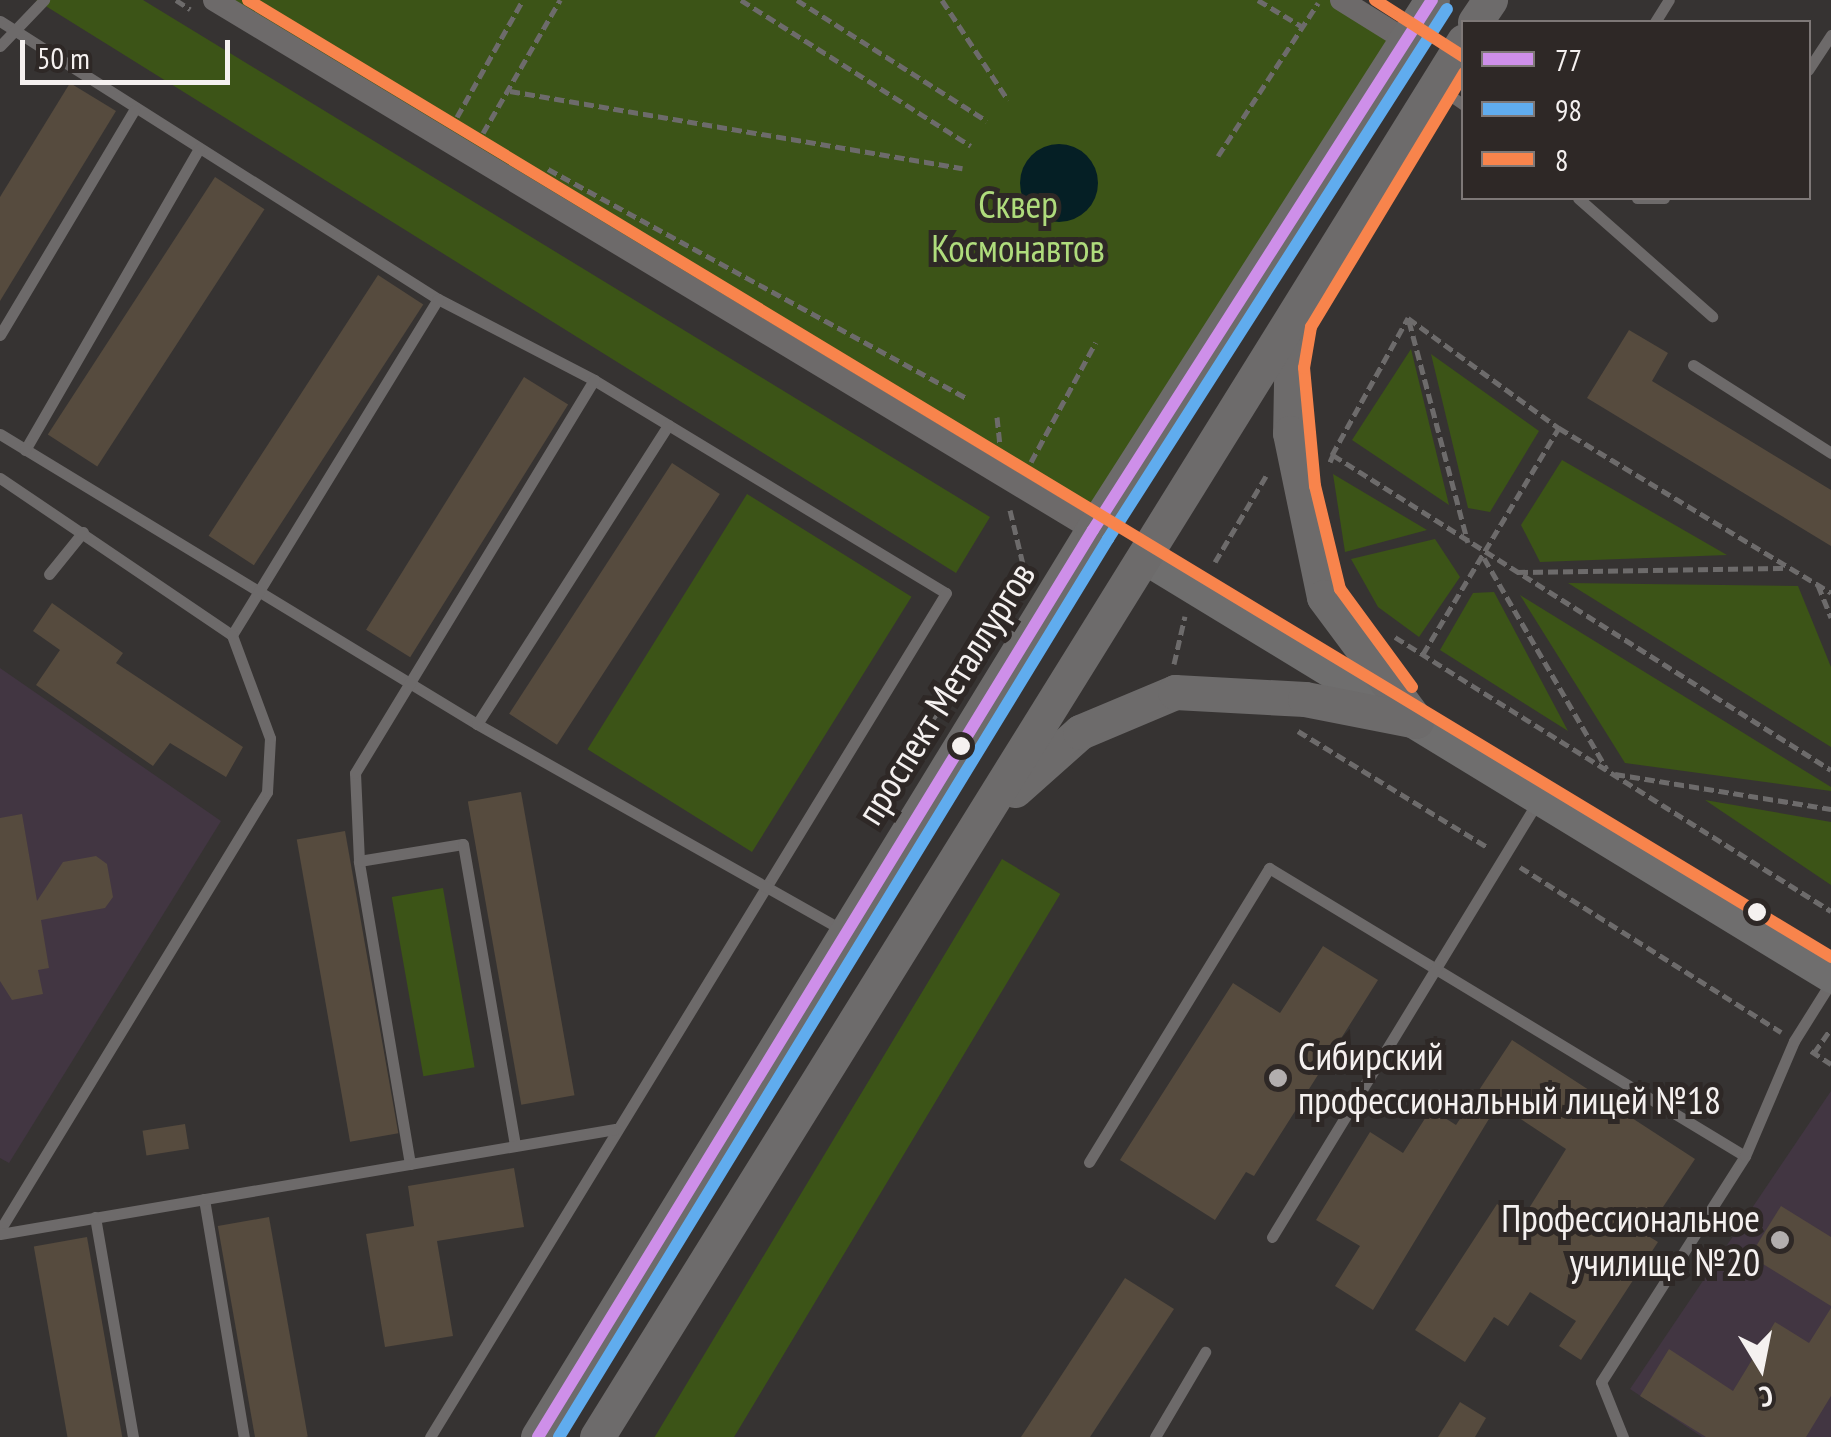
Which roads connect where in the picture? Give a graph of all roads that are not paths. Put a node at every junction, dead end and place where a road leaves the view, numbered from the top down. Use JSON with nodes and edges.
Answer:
{"nodes":[{"id":1,"x":44,"y":0,"type":"edge"},
{"id":2,"x":214,"y":0,"type":"edge"},
{"id":3,"x":1340,"y":0,"type":"edge"},
{"id":4,"x":1432,"y":0,"type":"edge"},
{"id":5,"x":5,"y":25,"type":"edge"},
{"id":6,"x":1831,"y":36,"type":"edge"},
{"id":7,"x":1407,"y":41,"type":"junction"},
{"id":8,"x":0,"y":46,"type":"edge"},
{"id":9,"x":1811,"y":66,"type":"edge"},
{"id":10,"x":1453,"y":74,"type":"edge"},
{"id":11,"x":134,"y":110,"type":"junction"},
{"id":12,"x":199,"y":149,"type":"junction"},
{"id":13,"x":1580,"y":200,"type":"edge"},
{"id":14,"x":438,"y":299,"type":"junction"},
{"id":15,"x":1712,"y":316,"type":"dead end"},
{"id":16,"x":1294,"y":321,"type":"junction"},
{"id":17,"x":0,"y":334,"type":"edge"},
{"id":18,"x":1692,"y":365,"type":"dead end"},
{"id":19,"x":594,"y":380,"type":"junction"},
{"id":20,"x":668,"y":426,"type":"junction"},
{"id":21,"x":0,"y":434,"type":"edge"},
{"id":22,"x":26,"y":450,"type":"junction"},
{"id":23,"x":1831,"y":453,"type":"edge"},
{"id":24,"x":5,"y":481,"type":"edge"},
{"id":25,"x":0,"y":498,"type":"edge"},
{"id":26,"x":1093,"y":530,"type":"junction"},
{"id":27,"x":82,"y":532,"type":"junction"},
{"id":28,"x":1144,"y":558,"type":"junction"},
{"id":29,"x":50,"y":574,"type":"dead end"},
{"id":30,"x":263,"y":588,"type":"junction"},
{"id":31,"x":232,"y":634,"type":"junction"},
{"id":32,"x":409,"y":682,"type":"junction"},
{"id":33,"x":1416,"y":720,"type":"junction"},
{"id":34,"x":478,"y":724,"type":"junction"},
{"id":35,"x":1540,"y":797,"type":"junction"},
{"id":36,"x":973,"y":836,"type":"junction"},
{"id":37,"x":359,"y":862,"type":"junction"},
{"id":38,"x":766,"y":882,"type":"junction"},
{"id":39,"x":846,"y":932,"type":"junction"},
{"id":40,"x":1438,"y":971,"type":"junction"},
{"id":41,"x":1831,"y":979,"type":"edge"},
{"id":42,"x":615,"y":1129,"type":"junction"},
{"id":43,"x":516,"y":1146,"type":"junction"},
{"id":44,"x":1746,"y":1156,"type":"junction"},
{"id":45,"x":1089,"y":1162,"type":"dead end"},
{"id":46,"x":410,"y":1164,"type":"junction"},
{"id":47,"x":204,"y":1199,"type":"junction"},
{"id":48,"x":95,"y":1217,"type":"junction"},
{"id":49,"x":0,"y":1232,"type":"edge"},
{"id":50,"x":1272,"y":1237,"type":"dead end"},
{"id":51,"x":1205,"y":1352,"type":"dead end"},
{"id":52,"x":1617,"y":1435,"type":"edge"},
{"id":53,"x":133,"y":1437,"type":"edge"},
{"id":54,"x":244,"y":1437,"type":"edge"},
{"id":55,"x":430,"y":1437,"type":"edge"},
{"id":56,"x":538,"y":1437,"type":"edge"},
{"id":57,"x":597,"y":1437,"type":"edge"},
{"id":58,"x":1155,"y":1437,"type":"edge"}],
"edges":[{"from":1,"to":5,"type":"lane"},
{"from":2,"to":26,"type":"street"},
{"from":3,"to":7,"type":"street"},
{"from":4,"to":7,"type":"main road","name":"проспект Металлургов"},
{"from":5,"to":8,"type":"lane"},
{"from":5,"to":11,"type":"lane"},
{"from":6,"to":9,"type":"lane"},
{"from":7,"to":10,"type":"main road"},
{"from":7,"to":26,"type":"main road","name":"проспект Металлургов"},
{"from":10,"to":16,"type":"main road"},
{"from":11,"to":12,"type":"lane"},
{"from":11,"to":17,"type":"lane"},
{"from":12,"to":14,"type":"lane"},
{"from":12,"to":22,"type":"lane"},
{"from":13,"to":15,"type":"lane"},
{"from":14,"to":19,"type":"lane"},
{"from":14,"to":30,"type":"lane"},
{"from":16,"to":28,"type":"main road"},
{"from":16,"to":33,"type":"main road"},
{"from":18,"to":23,"type":"lane"},
{"from":19,"to":20,"type":"lane"},
{"from":19,"to":32,"type":"lane"},
{"from":20,"to":34,"type":"lane"},
{"from":20,"to":38,"type":"lane"},
{"from":21,"to":22,"type":"lane"},
{"from":22,"to":30,"type":"lane"},
{"from":24,"to":25,"type":"lane"},
{"from":24,"to":27,"type":"lane"},
{"from":26,"to":28,"type":"main road"},
{"from":26,"to":39,"type":"main road","name":"проспект Металлургов"},
{"from":27,"to":29,"type":"lane"},
{"from":27,"to":31,"type":"lane"},
{"from":28,"to":33,"type":"main road"},
{"from":28,"to":36,"type":"main road"},
{"from":30,"to":31,"type":"lane"},
{"from":30,"to":32,"type":"lane"},
{"from":31,"to":49,"type":"lane"},
{"from":32,"to":34,"type":"lane"},
{"from":32,"to":37,"type":"lane"},
{"from":33,"to":35,"type":"main road"},
{"from":33,"to":36,"type":"main road"},
{"from":34,"to":38,"type":"lane"},
{"from":35,"to":40,"type":"lane"},
{"from":35,"to":41,"type":"main road"},
{"from":36,"to":57,"type":"main road"},
{"from":37,"to":43,"type":"lane"},
{"from":37,"to":46,"type":"lane"},
{"from":38,"to":39,"type":"lane"},
{"from":38,"to":42,"type":"lane"},
{"from":39,"to":56,"type":"main road","name":"проспект Металлургов"},
{"from":40,"to":44,"type":"lane"},
{"from":40,"to":45,"type":"lane"},
{"from":40,"to":50,"type":"lane"},
{"from":41,"to":44,"type":"lane"},
{"from":42,"to":43,"type":"lane"},
{"from":42,"to":55,"type":"lane"},
{"from":43,"to":46,"type":"lane"},
{"from":44,"to":52,"type":"lane"},
{"from":46,"to":47,"type":"lane"},
{"from":47,"to":48,"type":"lane"},
{"from":47,"to":54,"type":"lane"},
{"from":48,"to":49,"type":"lane"},
{"from":48,"to":53,"type":"lane"},
{"from":51,"to":58,"type":"lane"}]}
